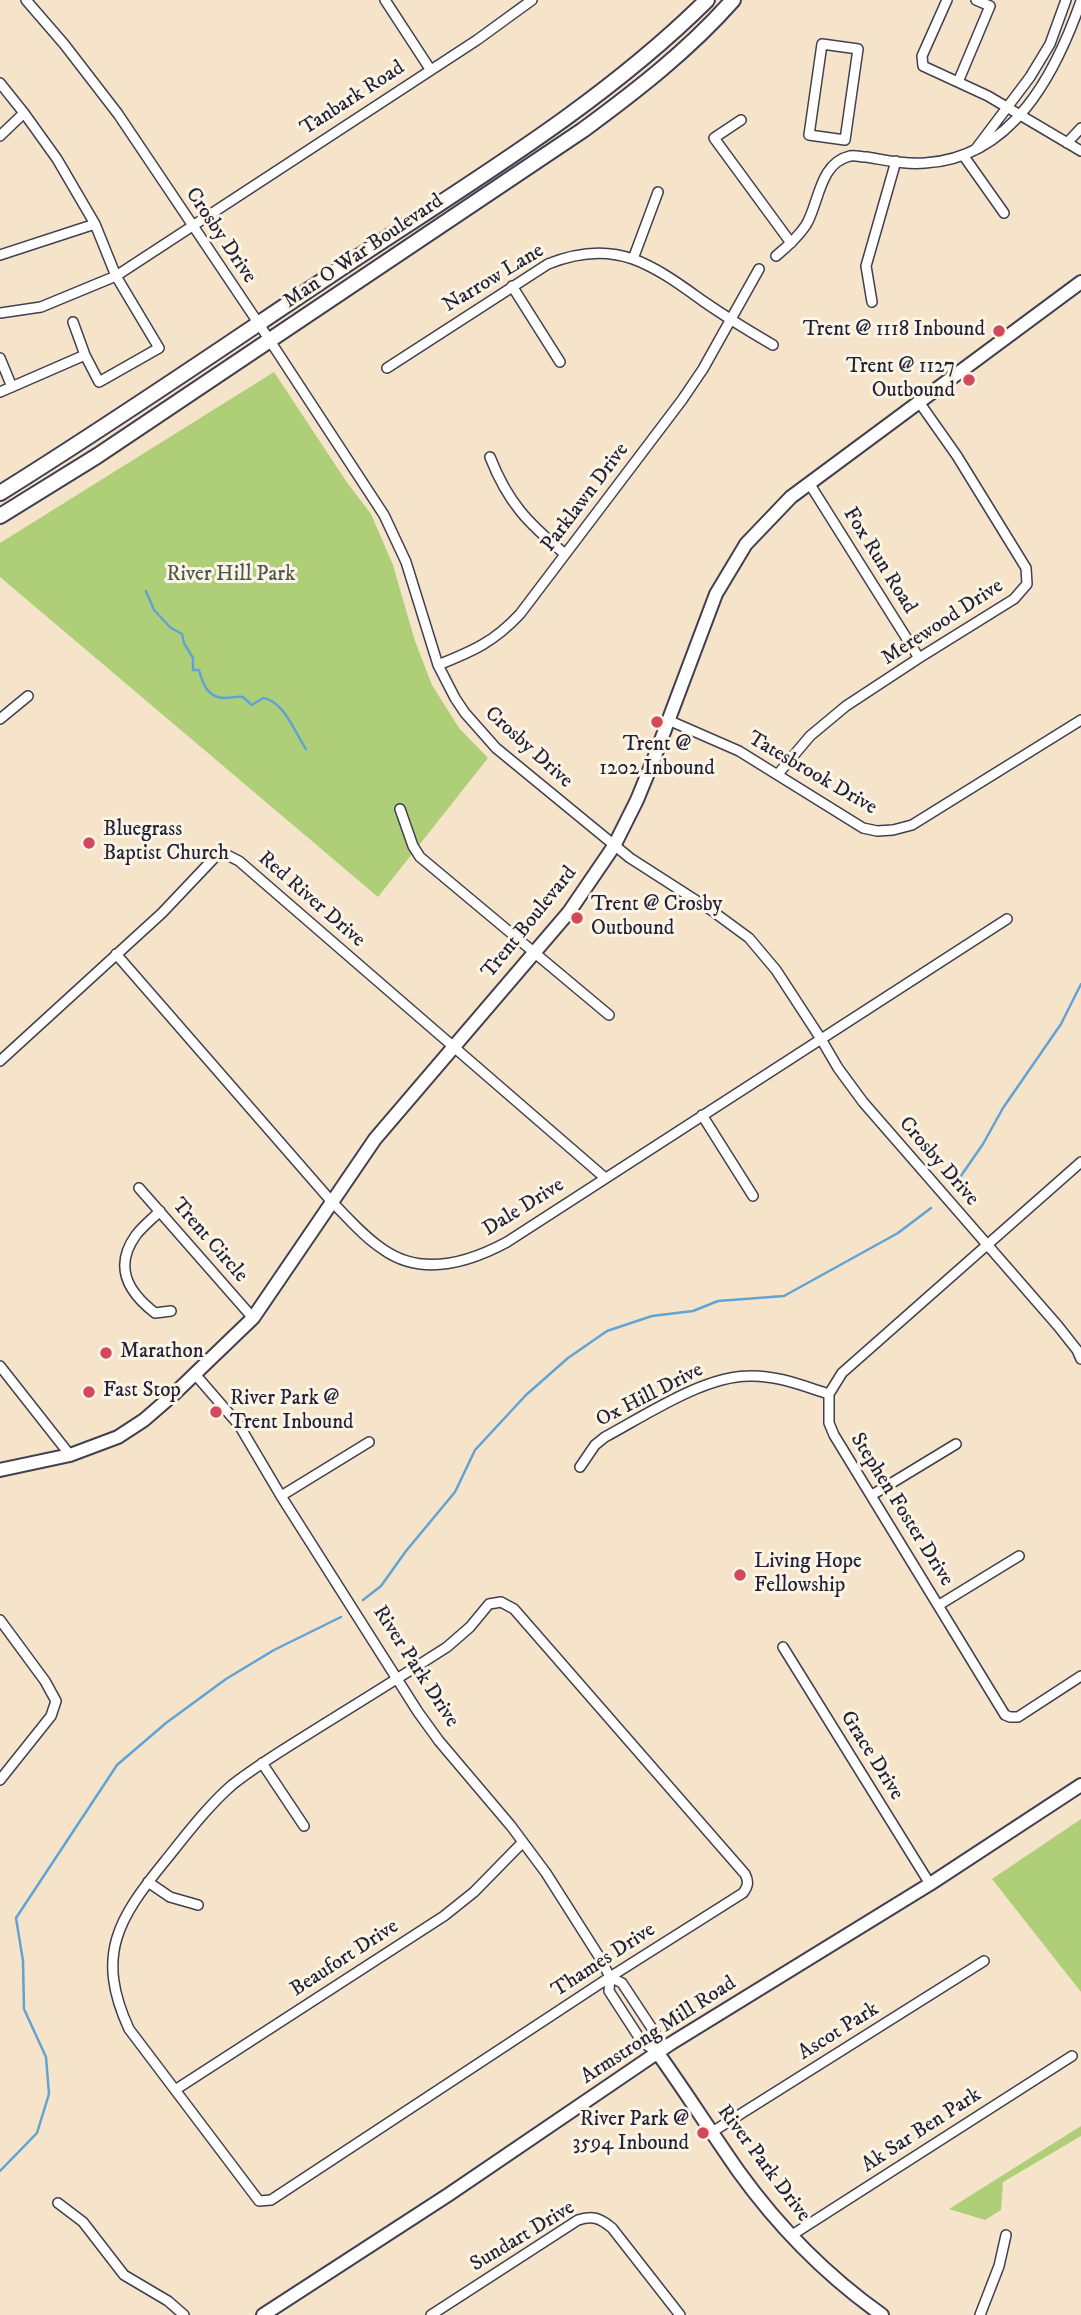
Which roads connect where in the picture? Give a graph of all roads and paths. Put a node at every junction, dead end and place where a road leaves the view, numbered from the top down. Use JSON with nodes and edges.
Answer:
{"nodes":[{"id":1,"x":26,"y":0,"type":"edge"},
{"id":2,"x":385,"y":0,"type":"edge"},
{"id":3,"x":532,"y":0,"type":"edge"},
{"id":4,"x":707,"y":0,"type":"edge"},
{"id":5,"x":733,"y":0,"type":"edge"},
{"id":6,"x":947,"y":0,"type":"edge"},
{"id":7,"x":976,"y":0,"type":"edge"},
{"id":8,"x":1066,"y":0,"type":"edge"},
{"id":9,"x":1081,"y":1,"type":"edge"},
{"id":10,"x":430,"y":69,"type":"junction"},
{"id":11,"x":958,"y":82,"type":"junction"},
{"id":12,"x":0,"y":83,"type":"edge"},
{"id":13,"x":1009,"y":108,"type":"junction"},
{"id":14,"x":24,"y":113,"type":"junction"},
{"id":15,"x":1022,"y":116,"type":"junction"},
{"id":16,"x":741,"y":120,"type":"dead end"},
{"id":17,"x":1081,"y":128,"type":"edge"},
{"id":18,"x":1,"y":133,"type":"edge"},
{"id":19,"x":845,"y":141,"type":"junction"},
{"id":20,"x":1067,"y":143,"type":"junction"},
{"id":21,"x":974,"y":151,"type":"junction"},
{"id":22,"x":1081,"y":151,"type":"edge"},
{"id":23,"x":963,"y":155,"type":"junction"},
{"id":24,"x":851,"y":156,"type":"junction"},
{"id":25,"x":895,"y":161,"type":"junction"},
{"id":26,"x":658,"y":192,"type":"dead end"},
{"id":27,"x":1003,"y":213,"type":"dead end"},
{"id":28,"x":95,"y":224,"type":"junction"},
{"id":29,"x":192,"y":226,"type":"junction"},
{"id":30,"x":792,"y":243,"type":"junction"},
{"id":31,"x":0,"y":255,"type":"edge"},
{"id":32,"x":776,"y":256,"type":"dead end"},
{"id":33,"x":634,"y":259,"type":"junction"},
{"id":34,"x":759,"y":269,"type":"dead end"},
{"id":35,"x":116,"y":276,"type":"junction"},
{"id":36,"x":1081,"y":282,"type":"edge"},
{"id":37,"x":512,"y":286,"type":"junction"},
{"id":38,"x":872,"y":302,"type":"dead end"},
{"id":39,"x":0,"y":313,"type":"edge"},
{"id":40,"x":731,"y":320,"type":"junction"},
{"id":41,"x":73,"y":322,"type":"dead end"},
{"id":42,"x":259,"y":324,"type":"junction"},
{"id":43,"x":269,"y":341,"type":"junction"},
{"id":44,"x":773,"y":345,"type":"dead end"},
{"id":45,"x":85,"y":355,"type":"junction"},
{"id":46,"x":0,"y":358,"type":"edge"},
{"id":47,"x":560,"y":362,"type":"dead end"},
{"id":48,"x":387,"y":368,"type":"dead end"},
{"id":49,"x":12,"y":387,"type":"junction"},
{"id":50,"x":0,"y":392,"type":"edge"},
{"id":51,"x":919,"y":402,"type":"junction"},
{"id":52,"x":490,"y":457,"type":"dead end"},
{"id":53,"x":809,"y":483,"type":"junction"},
{"id":54,"x":0,"y":494,"type":"edge"},
{"id":55,"x":0,"y":516,"type":"edge"},
{"id":56,"x":565,"y":554,"type":"junction"},
{"id":57,"x":919,"y":657,"type":"junction"},
{"id":58,"x":438,"y":665,"type":"junction"},
{"id":59,"x":28,"y":696,"type":"dead end"},
{"id":60,"x":0,"y":719,"type":"edge"},
{"id":61,"x":668,"y":720,"type":"junction"},
{"id":62,"x":1081,"y":720,"type":"edge"},
{"id":63,"x":778,"y":774,"type":"junction"},
{"id":64,"x":400,"y":809,"type":"dead end"},
{"id":65,"x":614,"y":846,"type":"junction"},
{"id":66,"x":1007,"y":919,"type":"dead end"},
{"id":67,"x":534,"y":952,"type":"junction"},
{"id":68,"x":116,"y":954,"type":"junction"},
{"id":69,"x":609,"y":1016,"type":"dead end"},
{"id":70,"x":821,"y":1038,"type":"junction"},
{"id":71,"x":453,"y":1047,"type":"junction"},
{"id":72,"x":0,"y":1061,"type":"edge"},
{"id":73,"x":702,"y":1115,"type":"junction"},
{"id":74,"x":1081,"y":1162,"type":"edge"},
{"id":75,"x":604,"y":1177,"type":"junction"},
{"id":76,"x":139,"y":1188,"type":"dead end"},
{"id":77,"x":753,"y":1196,"type":"dead end"},
{"id":78,"x":332,"y":1202,"type":"junction"},
{"id":79,"x":160,"y":1211,"type":"junction"},
{"id":80,"x":986,"y":1244,"type":"junction"},
{"id":81,"x":170,"y":1311,"type":"dead end"},
{"id":82,"x":253,"y":1318,"type":"junction"},
{"id":83,"x":1080,"y":1352,"type":"edge"},
{"id":84,"x":0,"y":1366,"type":"edge"},
{"id":85,"x":194,"y":1373,"type":"junction"},
{"id":86,"x":829,"y":1394,"type":"junction"},
{"id":87,"x":369,"y":1441,"type":"dead end"},
{"id":88,"x":956,"y":1444,"type":"dead end"},
{"id":89,"x":70,"y":1455,"type":"junction"},
{"id":90,"x":580,"y":1467,"type":"dead end"},
{"id":91,"x":0,"y":1471,"type":"edge"},
{"id":92,"x":872,"y":1495,"type":"junction"},
{"id":93,"x":281,"y":1496,"type":"junction"},
{"id":94,"x":1020,"y":1556,"type":"dead end"},
{"id":95,"x":939,"y":1605,"type":"junction"},
{"id":96,"x":0,"y":1620,"type":"edge"},
{"id":97,"x":783,"y":1647,"type":"dead end"},
{"id":98,"x":1081,"y":1676,"type":"edge"},
{"id":99,"x":397,"y":1679,"type":"junction"},
{"id":100,"x":262,"y":1763,"type":"junction"},
{"id":101,"x":0,"y":1780,"type":"edge"},
{"id":102,"x":1081,"y":1785,"type":"edge"},
{"id":103,"x":304,"y":1826,"type":"dead end"},
{"id":104,"x":523,"y":1842,"type":"junction"},
{"id":105,"x":148,"y":1882,"type":"junction"},
{"id":106,"x":930,"y":1884,"type":"junction"},
{"id":107,"x":198,"y":1905,"type":"dead end"},
{"id":108,"x":984,"y":1961,"type":"dead end"},
{"id":109,"x":610,"y":1977,"type":"junction"},
{"id":110,"x":657,"y":2052,"type":"junction"},
{"id":111,"x":1072,"y":2056,"type":"dead end"},
{"id":112,"x":175,"y":2090,"type":"junction"},
{"id":113,"x":712,"y":2132,"type":"junction"},
{"id":114,"x":58,"y":2203,"type":"dead end"},
{"id":115,"x":792,"y":2235,"type":"junction"},
{"id":116,"x":1006,"y":2235,"type":"dead end"},
{"id":117,"x":674,"y":2313,"type":"edge"},
{"id":118,"x":184,"y":2315,"type":"edge"},
{"id":119,"x":262,"y":2315,"type":"edge"},
{"id":120,"x":430,"y":2315,"type":"edge"},
{"id":121,"x":882,"y":2315,"type":"edge"},
{"id":122,"x":980,"y":2315,"type":"edge"}],
"edges":[{"from":1,"to":29,"type":"street","name":"Crosby Drive"},
{"from":2,"to":10,"type":"street"},
{"from":3,"to":10,"type":"street","name":"Tanbark Road"},
{"from":4,"to":42,"type":"main road","name":"Man O War Boulevard"},
{"from":5,"to":43,"type":"main road","name":"Man O War Boulevard"},
{"from":6,"to":11,"type":"street"},
{"from":7,"to":11,"type":"street"},
{"from":8,"to":13,"type":"street"},
{"from":9,"to":15,"type":"street"},
{"from":10,"to":29,"type":"street","name":"Tanbark Road"},
{"from":11,"to":13,"type":"street"},
{"from":12,"to":14,"type":"street"},
{"from":13,"to":15,"type":"street"},
{"from":13,"to":21,"type":"street"},
{"from":14,"to":18,"type":"street"},
{"from":14,"to":28,"type":"street"},
{"from":15,"to":20,"type":"street"},
{"from":15,"to":21,"type":"street"},
{"from":16,"to":30,"type":"street"},
{"from":17,"to":20,"type":"street"},
{"from":19,"to":19,"type":"street"},
{"from":19,"to":24,"type":"street"},
{"from":20,"to":22,"type":"street"},
{"from":21,"to":23,"type":"street"},
{"from":23,"to":25,"type":"street"},
{"from":23,"to":27,"type":"street"},
{"from":24,"to":25,"type":"street"},
{"from":24,"to":30,"type":"street"},
{"from":25,"to":38,"type":"street"},
{"from":26,"to":33,"type":"street"},
{"from":28,"to":31,"type":"street"},
{"from":28,"to":35,"type":"street"},
{"from":29,"to":35,"type":"street","name":"Tanbark Road"},
{"from":29,"to":42,"type":"street","name":"Crosby Drive"},
{"from":30,"to":32,"type":"street"},
{"from":33,"to":37,"type":"street","name":"Narrow Lane"},
{"from":33,"to":40,"type":"street","name":"Narrow Lane"},
{"from":34,"to":40,"type":"street","name":"Parklawn Drive"},
{"from":35,"to":39,"type":"street","name":"Tanbark Road"},
{"from":35,"to":45,"type":"street"},
{"from":36,"to":51,"type":"street","name":"Trent Boulevard"},
{"from":37,"to":47,"type":"street"},
{"from":37,"to":48,"type":"street","name":"Narrow Lane"},
{"from":40,"to":44,"type":"street","name":"Narrow Lane"},
{"from":40,"to":56,"type":"street","name":"Parklawn Drive"},
{"from":41,"to":45,"type":"street"},
{"from":42,"to":43,"type":"street","name":"Crosby Drive"},
{"from":42,"to":54,"type":"main road","name":"Man O War Boulevard"},
{"from":43,"to":55,"type":"main road","name":"Man O War Boulevard"},
{"from":43,"to":58,"type":"street","name":"Crosby Drive"},
{"from":45,"to":49,"type":"street"},
{"from":46,"to":49,"type":"street"},
{"from":49,"to":50,"type":"street"},
{"from":51,"to":53,"type":"street","name":"Trent Boulevard"},
{"from":51,"to":57,"type":"street","name":"Merewood Drive"},
{"from":52,"to":56,"type":"street"},
{"from":53,"to":57,"type":"street","name":"Fox Run Road"},
{"from":53,"to":61,"type":"street","name":"Trent Boulevard"},
{"from":56,"to":58,"type":"street","name":"Parklawn Drive"},
{"from":57,"to":63,"type":"street","name":"Merewood Drive"},
{"from":58,"to":65,"type":"street","name":"Crosby Drive"},
{"from":59,"to":60,"type":"street"},
{"from":61,"to":63,"type":"street","name":"Tatesbrook Drive"},
{"from":61,"to":65,"type":"street","name":"Trent Boulevard"},
{"from":62,"to":63,"type":"street","name":"Tatesbrook Drive"},
{"from":64,"to":67,"type":"street"},
{"from":65,"to":67,"type":"street","name":"Trent Boulevard"},
{"from":65,"to":70,"type":"street","name":"Crosby Drive"},
{"from":66,"to":70,"type":"street","name":"Dale Drive"},
{"from":67,"to":69,"type":"street"},
{"from":67,"to":71,"type":"street","name":"Trent Boulevard"},
{"from":68,"to":71,"type":"street","name":"Red River Drive"},
{"from":68,"to":72,"type":"street","name":"Red River Drive"},
{"from":68,"to":78,"type":"street","name":"Dale Drive"},
{"from":70,"to":73,"type":"street","name":"Dale Drive"},
{"from":70,"to":80,"type":"street","name":"Crosby Drive"},
{"from":71,"to":75,"type":"street","name":"Red River Drive"},
{"from":71,"to":78,"type":"street","name":"Trent Boulevard"},
{"from":73,"to":75,"type":"street","name":"Dale Drive"},
{"from":73,"to":77,"type":"street"},
{"from":74,"to":80,"type":"street"},
{"from":75,"to":78,"type":"street","name":"Dale Drive"},
{"from":76,"to":79,"type":"street","name":"Trent Circle"},
{"from":78,"to":82,"type":"street","name":"Trent Boulevard"},
{"from":79,"to":81,"type":"street"},
{"from":79,"to":82,"type":"street","name":"Trent Circle"},
{"from":80,"to":83,"type":"street","name":"Crosby Drive"},
{"from":80,"to":86,"type":"street"},
{"from":82,"to":85,"type":"street","name":"Trent Boulevard"},
{"from":84,"to":89,"type":"street"},
{"from":85,"to":89,"type":"street","name":"Trent Boulevard"},
{"from":85,"to":93,"type":"street","name":"River Park Drive"},
{"from":86,"to":90,"type":"street","name":"Ox Hill Drive"},
{"from":86,"to":92,"type":"street","name":"Stephen Foster Drive"},
{"from":87,"to":93,"type":"street"},
{"from":88,"to":92,"type":"street"},
{"from":89,"to":91,"type":"street","name":"Trent Boulevard"},
{"from":92,"to":95,"type":"street","name":"Stephen Foster Drive"},
{"from":93,"to":99,"type":"street","name":"River Park Drive"},
{"from":94,"to":95,"type":"street"},
{"from":95,"to":98,"type":"street","name":"Stephen Foster Drive"},
{"from":96,"to":101,"type":"street"},
{"from":97,"to":106,"type":"street","name":"Grace Drive"},
{"from":99,"to":100,"type":"street","name":"Thames Drive"},
{"from":99,"to":104,"type":"street","name":"River Park Drive"},
{"from":99,"to":109,"type":"street","name":"Thames Drive"},
{"from":100,"to":103,"type":"street"},
{"from":100,"to":105,"type":"street","name":"Thames Drive"},
{"from":102,"to":106,"type":"street","name":"Armstrong Mill Road"},
{"from":104,"to":109,"type":"street","name":"River Park Drive"},
{"from":104,"to":112,"type":"street","name":"Beaufort Drive"},
{"from":105,"to":107,"type":"street"},
{"from":105,"to":112,"type":"street","name":"Thames Drive"},
{"from":106,"to":110,"type":"street","name":"Armstrong Mill Road"},
{"from":108,"to":113,"type":"street","name":"Ascot Park"},
{"from":109,"to":110,"type":"street","name":"River Park Drive"},
{"from":109,"to":110,"type":"street","name":"River Park Drive"},
{"from":109,"to":112,"type":"street","name":"Thames Drive"},
{"from":110,"to":113,"type":"street","name":"River Park Drive"},
{"from":110,"to":119,"type":"street","name":"Armstrong Mill Road"},
{"from":111,"to":115,"type":"street","name":"Ak Sar Ben Park"},
{"from":113,"to":115,"type":"street","name":"River Park Drive"},
{"from":114,"to":118,"type":"street"},
{"from":115,"to":121,"type":"street","name":"River Park Drive"},
{"from":116,"to":122,"type":"street"},
{"from":117,"to":120,"type":"street","name":"Sundart Drive"}]}
